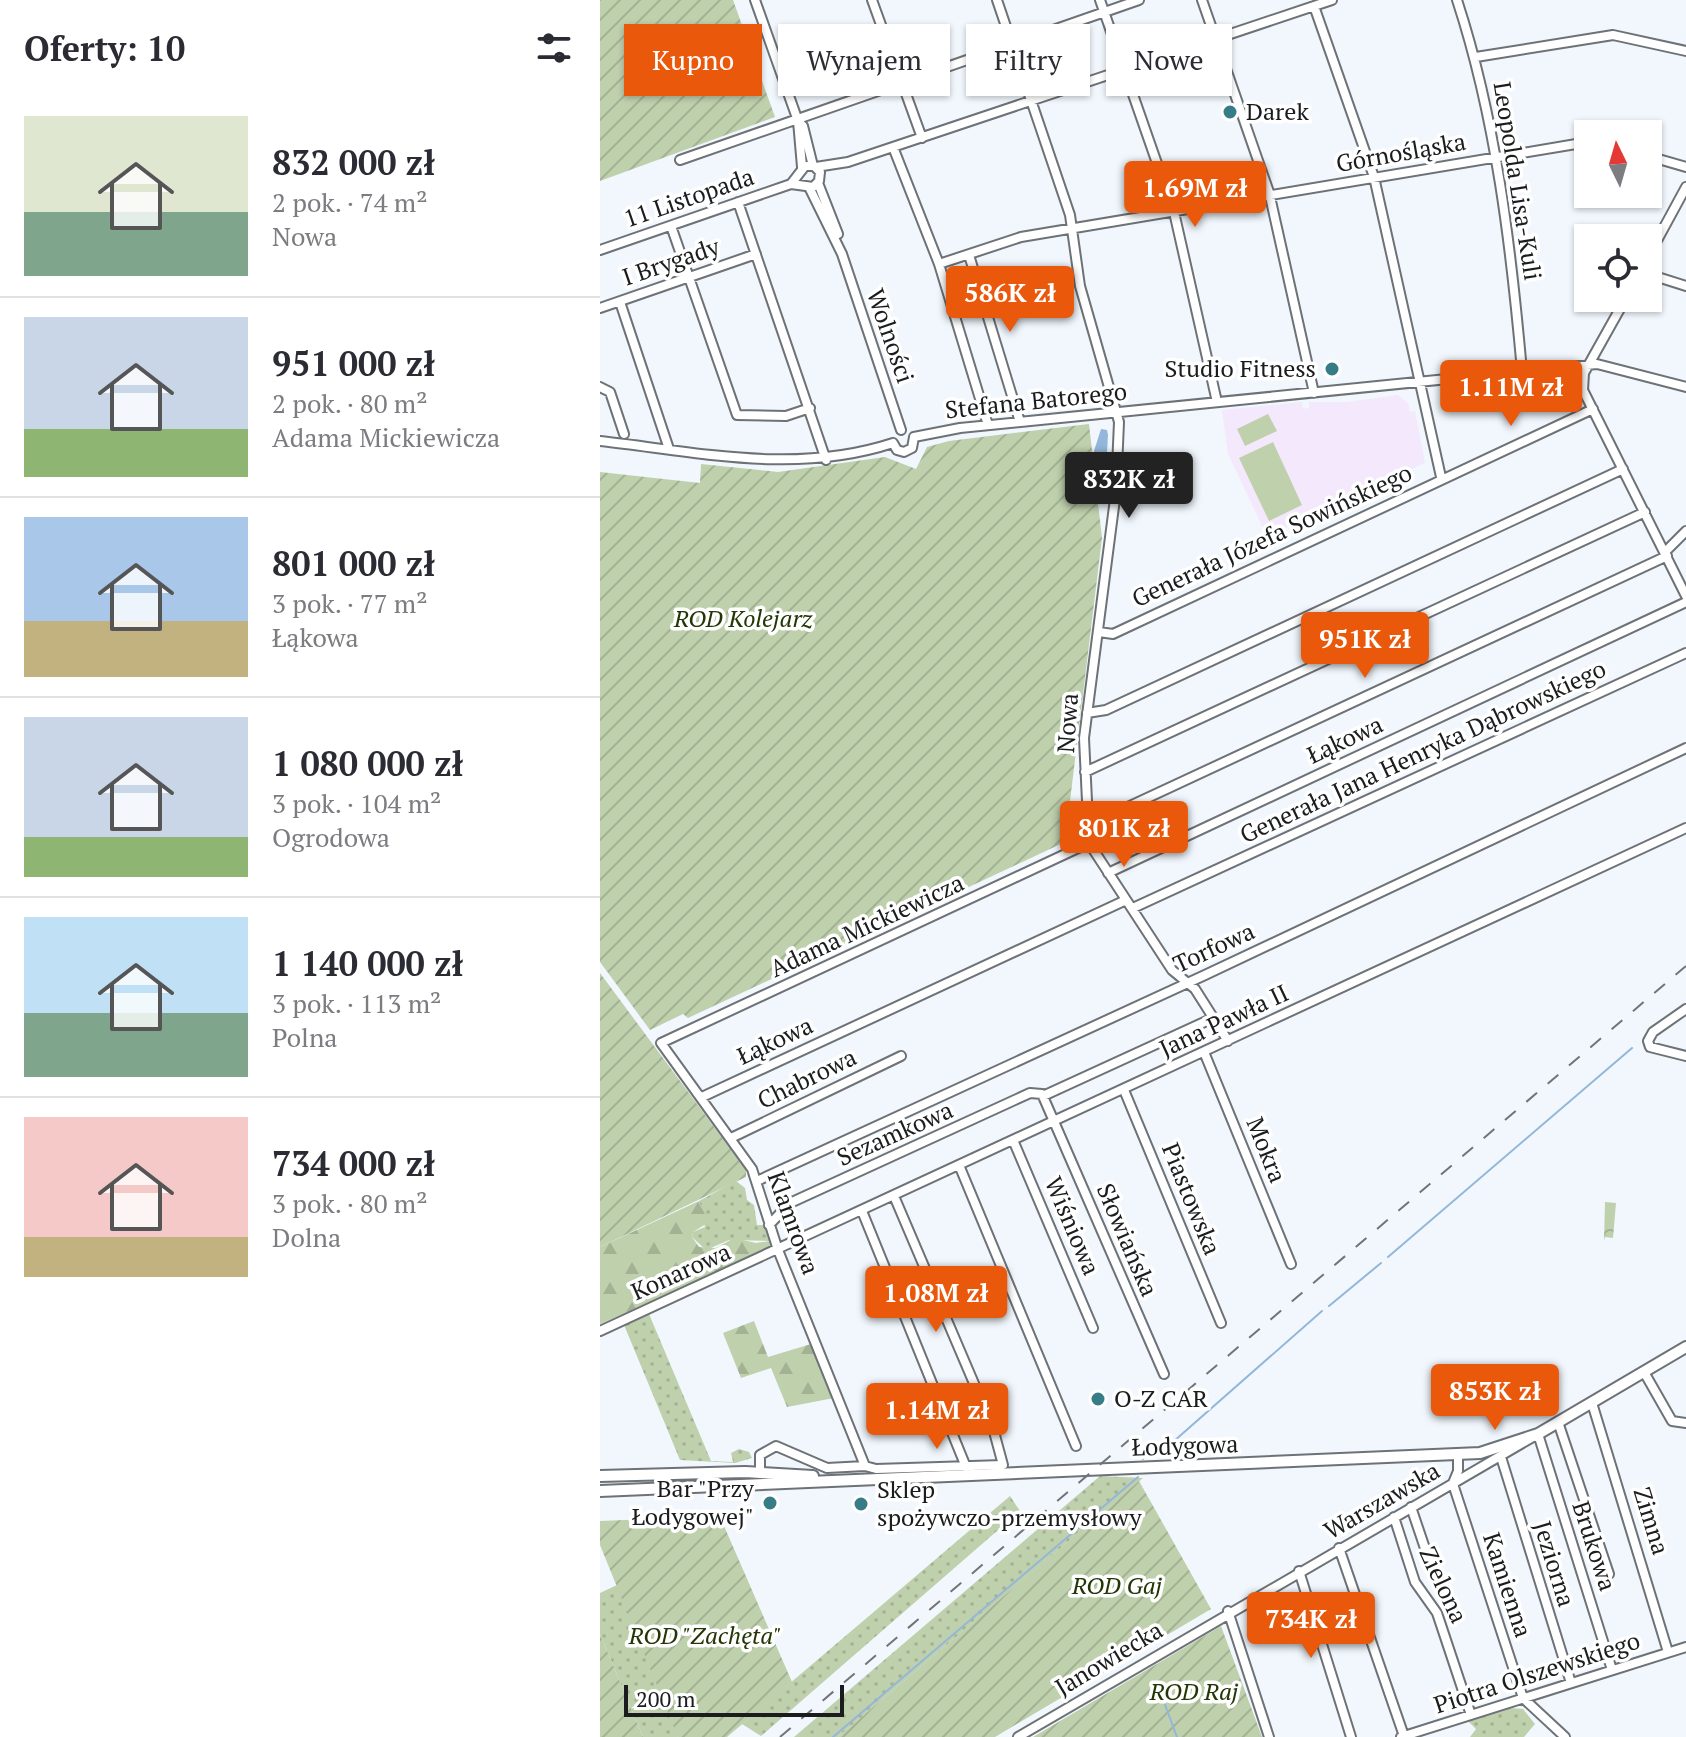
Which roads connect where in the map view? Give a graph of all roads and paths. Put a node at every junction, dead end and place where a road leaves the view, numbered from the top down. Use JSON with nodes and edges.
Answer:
{"nodes":[{"id":1,"x":755,"y":0,"type":"edge"},
{"id":2,"x":872,"y":0,"type":"edge"},
{"id":3,"x":997,"y":0,"type":"edge"},
{"id":4,"x":1100,"y":0,"type":"edge"},
{"id":5,"x":1139,"y":0,"type":"edge"},
{"id":6,"x":1202,"y":0,"type":"edge"},
{"id":7,"x":1332,"y":0,"type":"edge"},
{"id":8,"x":1457,"y":0,"type":"edge"},
{"id":9,"x":1314,"y":6,"type":"junction"},
{"id":10,"x":1104,"y":12,"type":"junction"},
{"id":11,"x":881,"y":24,"type":"edge"},
{"id":12,"x":1006,"y":24,"type":"edge"},
{"id":13,"x":1071,"y":24,"type":"edge"},
{"id":14,"x":1108,"y":24,"type":"edge"},
{"id":15,"x":1211,"y":24,"type":"edge"},
{"id":16,"x":1232,"y":34,"type":"edge"},
{"id":17,"x":1686,"y":51,"type":"edge"},
{"id":18,"x":1476,"y":57,"type":"junction"},
{"id":19,"x":1106,"y":76,"type":"edge"},
{"id":20,"x":1232,"y":85,"type":"edge"},
{"id":21,"x":870,"y":96,"type":"edge"},
{"id":22,"x":907,"y":96,"type":"edge"},
{"id":23,"x":1028,"y":96,"type":"edge"},
{"id":24,"x":1132,"y":96,"type":"edge"},
{"id":25,"x":1030,"y":102,"type":"junction"},
{"id":26,"x":797,"y":120,"type":"junction"},
{"id":27,"x":922,"y":138,"type":"junction"},
{"id":28,"x":1574,"y":144,"type":"edge"},
{"id":29,"x":893,"y":147,"type":"junction"},
{"id":30,"x":1494,"y":157,"type":"junction"},
{"id":31,"x":680,"y":160,"type":"dead end"},
{"id":32,"x":1662,"y":160,"type":"edge"},
{"id":33,"x":848,"y":162,"type":"junction"},
{"id":34,"x":815,"y":166,"type":"junction"},
{"id":35,"x":1686,"y":167,"type":"edge"},
{"id":36,"x":800,"y":170,"type":"junction"},
{"id":37,"x":1374,"y":177,"type":"junction"},
{"id":38,"x":819,"y":180,"type":"junction"},
{"id":39,"x":791,"y":184,"type":"junction"},
{"id":40,"x":806,"y":186,"type":"junction"},
{"id":41,"x":1686,"y":187,"type":"edge"},
{"id":42,"x":1270,"y":195,"type":"junction"},
{"id":43,"x":738,"y":202,"type":"junction"},
{"id":44,"x":1174,"y":212,"type":"junction"},
{"id":45,"x":671,"y":226,"type":"junction"},
{"id":46,"x":1071,"y":230,"type":"junction"},
{"id":47,"x":1662,"y":231,"type":"edge"},
{"id":48,"x":600,"y":250,"type":"edge"},
{"id":49,"x":756,"y":254,"type":"junction"},
{"id":50,"x":842,"y":254,"type":"junction"},
{"id":51,"x":969,"y":255,"type":"junction"},
{"id":52,"x":939,"y":264,"type":"junction"},
{"id":53,"x":688,"y":277,"type":"junction"},
{"id":54,"x":1662,"y":278,"type":"edge"},
{"id":55,"x":1686,"y":286,"type":"edge"},
{"id":56,"x":620,"y":302,"type":"junction"},
{"id":57,"x":600,"y":308,"type":"edge"},
{"id":58,"x":1618,"y":312,"type":"edge"},
{"id":59,"x":1589,"y":364,"type":"junction"},
{"id":60,"x":1522,"y":371,"type":"junction"},
{"id":61,"x":1420,"y":382,"type":"junction"},
{"id":62,"x":600,"y":387,"type":"edge"},
{"id":63,"x":1686,"y":387,"type":"edge"},
{"id":64,"x":1314,"y":393,"type":"junction"},
{"id":65,"x":1217,"y":402,"type":"junction"},
{"id":66,"x":810,"y":408,"type":"junction"},
{"id":67,"x":1593,"y":409,"type":"junction"},
{"id":68,"x":1116,"y":412,"type":"junction"},
{"id":69,"x":1020,"y":422,"type":"junction"},
{"id":70,"x":988,"y":425,"type":"junction"},
{"id":71,"x":901,"y":430,"type":"junction"},
{"id":72,"x":624,"y":434,"type":"dead end"},
{"id":73,"x":914,"y":437,"type":"junction"},
{"id":74,"x":600,"y":441,"type":"edge"},
{"id":75,"x":893,"y":443,"type":"junction"},
{"id":76,"x":669,"y":449,"type":"junction"},
{"id":77,"x":826,"y":460,"type":"junction"},
{"id":78,"x":1623,"y":469,"type":"junction"},
{"id":79,"x":1441,"y":477,"type":"junction"},
{"id":80,"x":1645,"y":512,"type":"junction"},
{"id":81,"x":1686,"y":531,"type":"edge"},
{"id":82,"x":1666,"y":554,"type":"junction"},
{"id":83,"x":1686,"y":596,"type":"edge"},
{"id":84,"x":1686,"y":602,"type":"edge"},
{"id":85,"x":1099,"y":632,"type":"junction"},
{"id":86,"x":1686,"y":653,"type":"edge"},
{"id":87,"x":1087,"y":713,"type":"junction"},
{"id":88,"x":1686,"y":748,"type":"edge"},
{"id":89,"x":1085,"y":772,"type":"junction"},
{"id":90,"x":1087,"y":826,"type":"junction"},
{"id":91,"x":1686,"y":828,"type":"edge"},
{"id":92,"x":1089,"y":843,"type":"junction"},
{"id":93,"x":1108,"y":873,"type":"junction"},
{"id":94,"x":1126,"y":900,"type":"junction"},
{"id":95,"x":1133,"y":908,"type":"junction"},
{"id":96,"x":1188,"y":983,"type":"junction"},
{"id":97,"x":1686,"y":1009,"type":"edge"},
{"id":98,"x":1213,"y":1018,"type":"junction"},
{"id":99,"x":1228,"y":1041,"type":"junction"},
{"id":100,"x":661,"y":1043,"type":"joint"},
{"id":101,"x":1204,"y":1052,"type":"junction"},
{"id":102,"x":901,"y":1056,"type":"dead end"},
{"id":103,"x":1686,"y":1056,"type":"edge"},
{"id":104,"x":1124,"y":1090,"type":"junction"},
{"id":105,"x":1043,"y":1096,"type":"junction"},
{"id":106,"x":702,"y":1097,"type":"junction"},
{"id":107,"x":1054,"y":1121,"type":"junction"},
{"id":108,"x":731,"y":1138,"type":"junction"},
{"id":109,"x":1013,"y":1140,"type":"junction"},
{"id":110,"x":959,"y":1165,"type":"junction"},
{"id":111,"x":757,"y":1181,"type":"junction"},
{"id":112,"x":894,"y":1196,"type":"junction"},
{"id":113,"x":862,"y":1211,"type":"junction"},
{"id":114,"x":769,"y":1225,"type":"junction"},
{"id":115,"x":778,"y":1250,"type":"junction"},
{"id":116,"x":1291,"y":1264,"type":"dead end"},
{"id":117,"x":1221,"y":1323,"type":"dead end"},
{"id":118,"x":1093,"y":1328,"type":"dead end"},
{"id":119,"x":600,"y":1331,"type":"edge"},
{"id":120,"x":1686,"y":1347,"type":"edge"},
{"id":121,"x":1644,"y":1372,"type":"junction"},
{"id":122,"x":1164,"y":1374,"type":"dead end"},
{"id":123,"x":1592,"y":1403,"type":"junction"},
{"id":124,"x":1558,"y":1422,"type":"junction"},
{"id":125,"x":1686,"y":1423,"type":"edge"},
{"id":126,"x":1538,"y":1434,"type":"junction"},
{"id":127,"x":1076,"y":1446,"type":"dead end"},
{"id":128,"x":1458,"y":1455,"type":"junction"},
{"id":129,"x":1501,"y":1457,"type":"junction"},
{"id":130,"x":865,"y":1466,"type":"junction"},
{"id":131,"x":966,"y":1467,"type":"junction"},
{"id":132,"x":600,"y":1476,"type":"edge"},
{"id":133,"x":759,"y":1477,"type":"junction"},
{"id":134,"x":1453,"y":1484,"type":"junction"},
{"id":135,"x":600,"y":1491,"type":"edge"},
{"id":136,"x":1411,"y":1507,"type":"junction"},
{"id":137,"x":1394,"y":1517,"type":"junction"},
{"id":138,"x":1339,"y":1548,"type":"junction"},
{"id":139,"x":1299,"y":1571,"type":"junction"},
{"id":140,"x":1609,"y":1574,"type":"dead end"},
{"id":141,"x":1434,"y":1575,"type":"dead end"},
{"id":142,"x":1225,"y":1613,"type":"junction"},
{"id":143,"x":1686,"y":1647,"type":"edge"},
{"id":144,"x":1668,"y":1652,"type":"junction"},
{"id":145,"x":1612,"y":1670,"type":"junction"},
{"id":146,"x":1571,"y":1683,"type":"junction"},
{"id":147,"x":1523,"y":1698,"type":"junction"},
{"id":148,"x":1471,"y":1715,"type":"junction"},
{"id":149,"x":1417,"y":1734,"type":"edge"},
{"id":150,"x":1402,"y":1736,"type":"edge"},
{"id":151,"x":1018,"y":1737,"type":"edge"},
{"id":152,"x":1269,"y":1737,"type":"edge"},
{"id":153,"x":1351,"y":1737,"type":"edge"},
{"id":154,"x":1565,"y":1737,"type":"edge"}],
"edges":[{"from":1,"to":26,"type":"street"},
{"from":2,"to":11,"type":"street"},
{"from":3,"to":12,"type":"street","name":"Nowa"},
{"from":4,"to":10,"type":"street"},
{"from":5,"to":10,"type":"street"},
{"from":6,"to":15,"type":"street"},
{"from":7,"to":9,"type":"street"},
{"from":8,"to":18,"type":"street","name":"Leopolda Lisa-Kuli"},
{"from":9,"to":16,"type":"street"},
{"from":9,"to":37,"type":"street"},
{"from":10,"to":13,"type":"street"},
{"from":10,"to":14,"type":"street"},
{"from":17,"to":18,"type":"street"},
{"from":18,"to":30,"type":"street","name":"Leopolda Lisa-Kuli"},
{"from":19,"to":25,"type":"street"},
{"from":20,"to":42,"type":"street"},
{"from":21,"to":26,"type":"street"},
{"from":22,"to":27,"type":"street"},
{"from":23,"to":25,"type":"street","name":"Nowa"},
{"from":24,"to":44,"type":"street"},
{"from":25,"to":27,"type":"street"},
{"from":25,"to":46,"type":"street","name":"Nowa"},
{"from":26,"to":31,"type":"street"},
{"from":26,"to":34,"type":"street"},
{"from":26,"to":36,"type":"street"},
{"from":27,"to":29,"type":"street"},
{"from":28,"to":30,"type":"street","name":"Górnośląska"},
{"from":29,"to":33,"type":"street"},
{"from":29,"to":52,"type":"street"},
{"from":30,"to":37,"type":"street","name":"Górnośląska"},
{"from":30,"to":60,"type":"street","name":"Leopolda Lisa-Kuli"},
{"from":32,"to":35,"type":"street"},
{"from":33,"to":34,"type":"street"},
{"from":33,"to":38,"type":"street"},
{"from":34,"to":36,"type":"street"},
{"from":34,"to":38,"type":"street","name":"Wolności"},
{"from":36,"to":39,"type":"street","name":"11 Listopada"},
{"from":36,"to":40,"type":"street","name":"Wolności"},
{"from":37,"to":42,"type":"street","name":"Górnośląska"},
{"from":37,"to":61,"type":"street"},
{"from":38,"to":40,"type":"street"},
{"from":38,"to":50,"type":"street","name":"Wolności"},
{"from":39,"to":40,"type":"street","name":"11 Listopada"},
{"from":39,"to":43,"type":"street","name":"11 Listopada"},
{"from":40,"to":50,"type":"street","name":"Wolności"},
{"from":41,"to":47,"type":"street"},
{"from":42,"to":44,"type":"street","name":"Górnośląska"},
{"from":42,"to":64,"type":"street"},
{"from":43,"to":45,"type":"street","name":"11 Listopada"},
{"from":43,"to":49,"type":"street"},
{"from":44,"to":46,"type":"street","name":"Górnośląska"},
{"from":44,"to":65,"type":"street"},
{"from":45,"to":48,"type":"street","name":"11 Listopada"},
{"from":45,"to":53,"type":"street"},
{"from":46,"to":51,"type":"street","name":"Górnośląska"},
{"from":46,"to":68,"type":"street","name":"Nowa"},
{"from":49,"to":53,"type":"street","name":"I Brygady"},
{"from":49,"to":66,"type":"street"},
{"from":50,"to":71,"type":"street","name":"Wolności"},
{"from":51,"to":52,"type":"street","name":"Górnośląska"},
{"from":51,"to":69,"type":"street"},
{"from":52,"to":70,"type":"street"},
{"from":53,"to":56,"type":"street","name":"I Brygady"},
{"from":53,"to":66,"type":"street"},
{"from":54,"to":55,"type":"street"},
{"from":56,"to":57,"type":"street","name":"I Brygady"},
{"from":56,"to":76,"type":"street"},
{"from":58,"to":59,"type":"street"},
{"from":59,"to":60,"type":"street","name":"Stefana Batorego"},
{"from":59,"to":63,"type":"street","name":"Stefana Batorego"},
{"from":59,"to":67,"type":"street"},
{"from":60,"to":61,"type":"street","name":"Stefana Batorego"},
{"from":61,"to":64,"type":"street","name":"Stefana Batorego"},
{"from":61,"to":79,"type":"street"},
{"from":62,"to":72,"type":"street"},
{"from":64,"to":65,"type":"street","name":"Stefana Batorego"},
{"from":65,"to":68,"type":"street","name":"Stefana Batorego"},
{"from":66,"to":77,"type":"street"},
{"from":67,"to":78,"type":"street"},
{"from":67,"to":79,"type":"street","name":"Generała Józefa Sowińskiego"},
{"from":68,"to":69,"type":"street","name":"Stefana Batorego"},
{"from":68,"to":85,"type":"street","name":"Nowa"},
{"from":69,"to":70,"type":"street","name":"Stefana Batorego"},
{"from":70,"to":73,"type":"street","name":"Stefana Batorego"},
{"from":71,"to":73,"type":"street"},
{"from":71,"to":75,"type":"street"},
{"from":73,"to":75,"type":"street"},
{"from":74,"to":76,"type":"street"},
{"from":75,"to":77,"type":"street"},
{"from":76,"to":77,"type":"street"},
{"from":78,"to":80,"type":"street"},
{"from":78,"to":87,"type":"street"},
{"from":79,"to":85,"type":"street","name":"Generała Józefa Sowińskiego"},
{"from":80,"to":82,"type":"street"},
{"from":80,"to":89,"type":"street"},
{"from":81,"to":82,"type":"street"},
{"from":82,"to":83,"type":"street"},
{"from":82,"to":90,"type":"street"},
{"from":84,"to":93,"type":"street","name":"Łąkowa"},
{"from":85,"to":87,"type":"street","name":"Nowa"},
{"from":86,"to":95,"type":"street","name":"Generała Jana Henryka Dąbrowskiego"},
{"from":87,"to":89,"type":"street","name":"Nowa"},
{"from":88,"to":96,"type":"street","name":"Torfowa"},
{"from":89,"to":90,"type":"street","name":"Nowa"},
{"from":90,"to":92,"type":"street","name":"Nowa"},
{"from":91,"to":99,"type":"street","name":"Jana Pawła II"},
{"from":92,"to":93,"type":"street","name":"Nowa"},
{"from":92,"to":100,"type":"street","name":"Adama Mickiewicza"},
{"from":93,"to":94,"type":"street","name":"Nowa"},
{"from":94,"to":95,"type":"street","name":"Nowa"},
{"from":94,"to":106,"type":"street","name":"Łąkowa"},
{"from":95,"to":96,"type":"street","name":"Nowa"},
{"from":96,"to":98,"type":"street","name":"Nowa"},
{"from":96,"to":111,"type":"street","name":"Torfowa"},
{"from":97,"to":103,"type":"street"},
{"from":98,"to":99,"type":"street","name":"Nowa"},
{"from":98,"to":105,"type":"street","name":"Sezamkowa"},
{"from":99,"to":101,"type":"street","name":"Jana Pawła II"},
{"from":100,"to":106,"type":"street","name":"Klamrowa"},
{"from":101,"to":104,"type":"street","name":"Jana Pawła II"},
{"from":101,"to":116,"type":"street","name":"Mokra"},
{"from":102,"to":108,"type":"street","name":"Chabrowa"},
{"from":104,"to":107,"type":"street","name":"Jana Pawła II"},
{"from":104,"to":117,"type":"street","name":"Piastowska"},
{"from":105,"to":107,"type":"street"},
{"from":105,"to":114,"type":"street","name":"Sezamkowa"},
{"from":106,"to":108,"type":"street","name":"Klamrowa"},
{"from":107,"to":109,"type":"street","name":"Jana Pawła II"},
{"from":107,"to":122,"type":"street","name":"Słowiańska"},
{"from":108,"to":111,"type":"street","name":"Klamrowa"},
{"from":109,"to":110,"type":"street","name":"Jana Pawła II"},
{"from":109,"to":118,"type":"street","name":"Wiśniowa"},
{"from":110,"to":112,"type":"street","name":"Jana Pawła II"},
{"from":110,"to":127,"type":"street"},
{"from":111,"to":114,"type":"street","name":"Klamrowa"},
{"from":112,"to":113,"type":"street","name":"Jana Pawła II"},
{"from":112,"to":131,"type":"street"},
{"from":113,"to":115,"type":"street","name":"Jana Pawła II"},
{"from":113,"to":131,"type":"street"},
{"from":114,"to":115,"type":"street","name":"Klamrowa"},
{"from":115,"to":119,"type":"street","name":"Konarowa"},
{"from":115,"to":130,"type":"street","name":"Klamrowa"},
{"from":120,"to":121,"type":"main road","name":"Warszawska"},
{"from":121,"to":123,"type":"main road","name":"Warszawska"},
{"from":121,"to":125,"type":"street"},
{"from":123,"to":124,"type":"main road","name":"Warszawska"},
{"from":123,"to":144,"type":"street","name":"Zimna"},
{"from":124,"to":126,"type":"main road","name":"Warszawska"},
{"from":124,"to":140,"type":"street"},
{"from":126,"to":128,"type":"main road","name":"Łodygowa"},
{"from":126,"to":129,"type":"street","name":"Warszawska"},
{"from":126,"to":145,"type":"street","name":"Brukowa"},
{"from":128,"to":133,"type":"main road","name":"Łodygowa"},
{"from":128,"to":134,"type":"street"},
{"from":129,"to":134,"type":"street","name":"Warszawska"},
{"from":129,"to":146,"type":"street","name":"Jeziorna"},
{"from":130,"to":131,"type":"street"},
{"from":130,"to":133,"type":"street"},
{"from":132,"to":133,"type":"main road","name":"Łodygowa"},
{"from":133,"to":135,"type":"main road","name":"Łodygowa"},
{"from":134,"to":136,"type":"street","name":"Warszawska"},
{"from":134,"to":147,"type":"street","name":"Kamienna"},
{"from":136,"to":137,"type":"street","name":"Warszawska"},
{"from":136,"to":141,"type":"street"},
{"from":137,"to":138,"type":"street","name":"Warszawska"},
{"from":137,"to":148,"type":"street","name":"Zielona"},
{"from":138,"to":139,"type":"street","name":"Warszawska"},
{"from":138,"to":150,"type":"street"},
{"from":139,"to":142,"type":"street","name":"Warszawska"},
{"from":139,"to":153,"type":"street"},
{"from":142,"to":151,"type":"street","name":"Janowiecka"},
{"from":142,"to":152,"type":"street"},
{"from":143,"to":144,"type":"street","name":"Piotra Olszewskiego"},
{"from":144,"to":145,"type":"street","name":"Piotra Olszewskiego"},
{"from":145,"to":146,"type":"street","name":"Piotra Olszewskiego"},
{"from":146,"to":147,"type":"street","name":"Piotra Olszewskiego"},
{"from":147,"to":148,"type":"street","name":"Piotra Olszewskiego"},
{"from":147,"to":154,"type":"street"},
{"from":148,"to":149,"type":"street","name":"Piotra Olszewskiego"},
{"from":149,"to":150,"type":"street","name":"Piotra Olszewskiego"}]}
